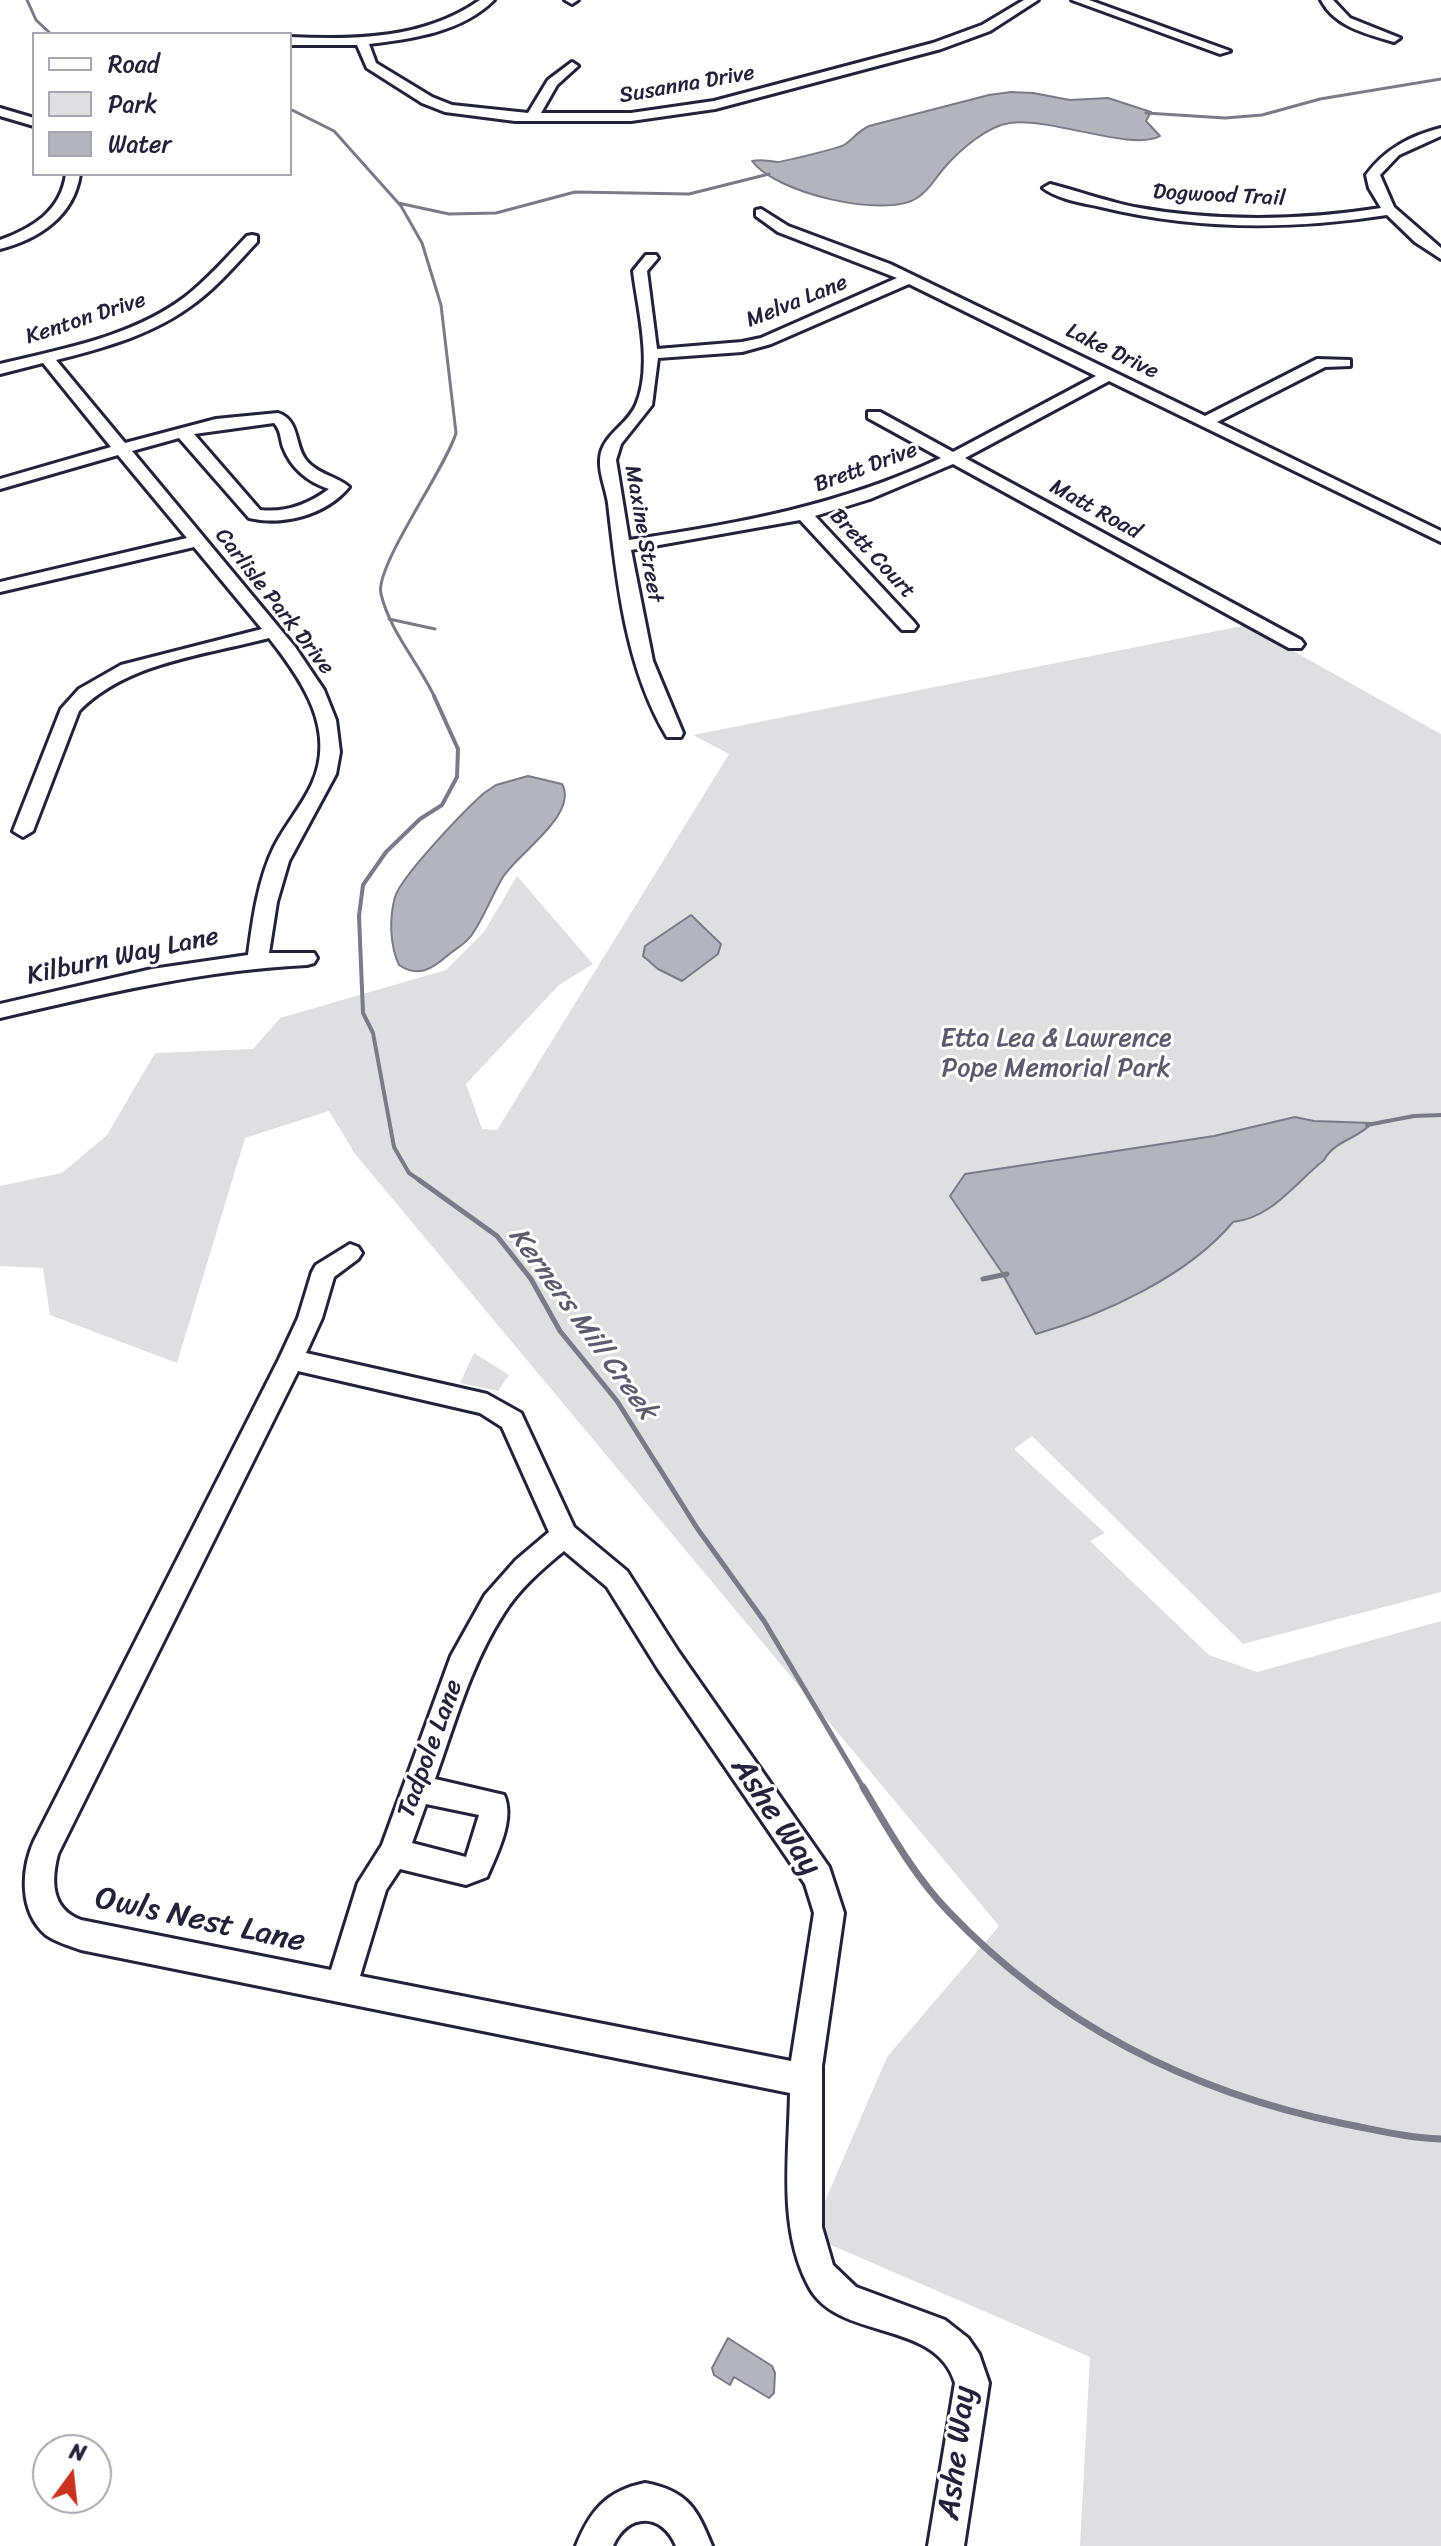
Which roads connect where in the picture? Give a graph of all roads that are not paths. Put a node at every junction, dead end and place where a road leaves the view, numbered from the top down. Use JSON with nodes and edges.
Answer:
{"nodes":[{"id":1,"x":488,"y":0,"type":"edge"},
{"id":2,"x":1032,"y":0,"type":"edge"},
{"id":3,"x":1078,"y":0,"type":"edge"},
{"id":4,"x":1327,"y":0,"type":"edge"},
{"id":5,"x":1394,"y":38,"type":"dead end"},
{"id":6,"x":292,"y":41,"type":"edge"},
{"id":7,"x":362,"y":41,"type":"junction"},
{"id":8,"x":1224,"y":51,"type":"dead end"},
{"id":9,"x":572,"y":66,"type":"dead end"},
{"id":10,"x":0,"y":112,"type":"edge"},
{"id":11,"x":532,"y":117,"type":"junction"},
{"id":12,"x":32,"y":121,"type":"edge"},
{"id":13,"x":1441,"y":132,"type":"edge"},
{"id":14,"x":73,"y":176,"type":"edge"},
{"id":15,"x":1050,"y":188,"type":"dead end"},
{"id":16,"x":1389,"y":211,"type":"junction"},
{"id":17,"x":761,"y":213,"type":"dead end"},
{"id":18,"x":252,"y":239,"type":"dead end"},
{"id":19,"x":0,"y":245,"type":"edge"},
{"id":20,"x":1437,"y":248,"type":"edge"},
{"id":21,"x":651,"y":258,"type":"dead end"},
{"id":22,"x":908,"y":279,"type":"junction"},
{"id":23,"x":650,"y":354,"type":"junction"},
{"id":24,"x":46,"y":357,"type":"junction"},
{"id":25,"x":1345,"y":363,"type":"dead end"},
{"id":26,"x":0,"y":369,"type":"edge"},
{"id":27,"x":1109,"y":375,"type":"junction"},
{"id":28,"x":874,"y":415,"type":"dead end"},
{"id":29,"x":1206,"y":422,"type":"junction"},
{"id":30,"x":183,"y":432,"type":"junction"},
{"id":31,"x":122,"y":450,"type":"junction"},
{"id":32,"x":952,"y":457,"type":"junction"},
{"id":33,"x":0,"y":484,"type":"edge"},
{"id":34,"x":804,"y":514,"type":"junction"},
{"id":35,"x":1441,"y":537,"type":"edge"},
{"id":36,"x":197,"y":541,"type":"junction"},
{"id":37,"x":619,"y":547,"type":"junction"},
{"id":38,"x":0,"y":587,"type":"edge"},
{"id":39,"x":908,"y":626,"type":"dead end"},
{"id":40,"x":273,"y":632,"type":"junction"},
{"id":41,"x":1295,"y":644,"type":"dead end"},
{"id":42,"x":674,"y":733,"type":"dead end"},
{"id":43,"x":23,"y":831,"type":"dead end"},
{"id":44,"x":307,"y":958,"type":"dead end"},
{"id":45,"x":258,"y":959,"type":"junction"},
{"id":46,"x":0,"y":1011,"type":"edge"},
{"id":47,"x":350,"y":1253,"type":"dead end"},
{"id":48,"x":291,"y":1359,"type":"junction"},
{"id":49,"x":564,"y":1535,"type":"junction"},
{"id":50,"x":417,"y":1789,"type":"junction"},
{"id":51,"x":394,"y":1853,"type":"junction"},
{"id":52,"x":341,"y":1987,"type":"junction"},
{"id":53,"x":806,"y":2080,"type":"junction"},
{"id":54,"x":594,"y":2546,"type":"edge"},
{"id":55,"x":694,"y":2546,"type":"edge"},
{"id":56,"x":946,"y":2546,"type":"edge"}],
"edges":[{"from":1,"to":7,"type":"street"},
{"from":2,"to":11,"type":"street","name":"Susanna Drive"},
{"from":3,"to":8,"type":"street"},
{"from":4,"to":5,"type":"street"},
{"from":6,"to":7,"type":"street"},
{"from":7,"to":11,"type":"street","name":"Susanna Drive"},
{"from":9,"to":11,"type":"street"},
{"from":10,"to":12,"type":"street"},
{"from":13,"to":16,"type":"street"},
{"from":14,"to":19,"type":"street"},
{"from":15,"to":16,"type":"street","name":"Dogwood Trail"},
{"from":16,"to":20,"type":"street"},
{"from":17,"to":22,"type":"street","name":"Lake Drive"},
{"from":18,"to":24,"type":"street","name":"Kenton Drive"},
{"from":21,"to":23,"type":"street","name":"Maxine Street"},
{"from":22,"to":23,"type":"street","name":"Melva Lane"},
{"from":22,"to":27,"type":"street","name":"Lake Drive"},
{"from":23,"to":37,"type":"street","name":"Maxine Street"},
{"from":24,"to":26,"type":"street","name":"Kenton Drive"},
{"from":24,"to":31,"type":"street","name":"Carlisle Park Drive"},
{"from":25,"to":29,"type":"street"},
{"from":27,"to":29,"type":"street","name":"Lake Drive"},
{"from":27,"to":32,"type":"street","name":"Brett Drive"},
{"from":28,"to":32,"type":"street","name":"Matt Road"},
{"from":29,"to":35,"type":"street","name":"Lake Drive"},
{"from":30,"to":30,"type":"street"},
{"from":30,"to":31,"type":"street"},
{"from":31,"to":33,"type":"street"},
{"from":31,"to":36,"type":"street","name":"Carlisle Park Drive"},
{"from":32,"to":34,"type":"street","name":"Brett Drive"},
{"from":32,"to":41,"type":"street","name":"Matt Road"},
{"from":34,"to":37,"type":"street","name":"Brett Drive"},
{"from":34,"to":39,"type":"street","name":"Brett Court"},
{"from":36,"to":38,"type":"street"},
{"from":36,"to":40,"type":"street","name":"Carlisle Park Drive"},
{"from":37,"to":42,"type":"street","name":"Maxine Street"},
{"from":40,"to":43,"type":"street"},
{"from":40,"to":45,"type":"street","name":"Carlisle Park Drive"},
{"from":44,"to":45,"type":"street","name":"Kilburn Way Lane"},
{"from":45,"to":46,"type":"street","name":"Kilburn Way Lane"},
{"from":47,"to":48,"type":"street"},
{"from":48,"to":49,"type":"street","name":"Ashe Way"},
{"from":48,"to":52,"type":"street","name":"Owls Nest Lane"},
{"from":49,"to":50,"type":"street","name":"Tadpole Lane"},
{"from":49,"to":53,"type":"street","name":"Ashe Way"},
{"from":50,"to":51,"type":"street","name":"Tadpole Lane"},
{"from":50,"to":51,"type":"street"},
{"from":51,"to":52,"type":"street","name":"Tadpole Lane"},
{"from":52,"to":53,"type":"street","name":"Owls Nest Lane"},
{"from":53,"to":56,"type":"street","name":"Ashe Way"},
{"from":54,"to":55,"type":"street"}]}
